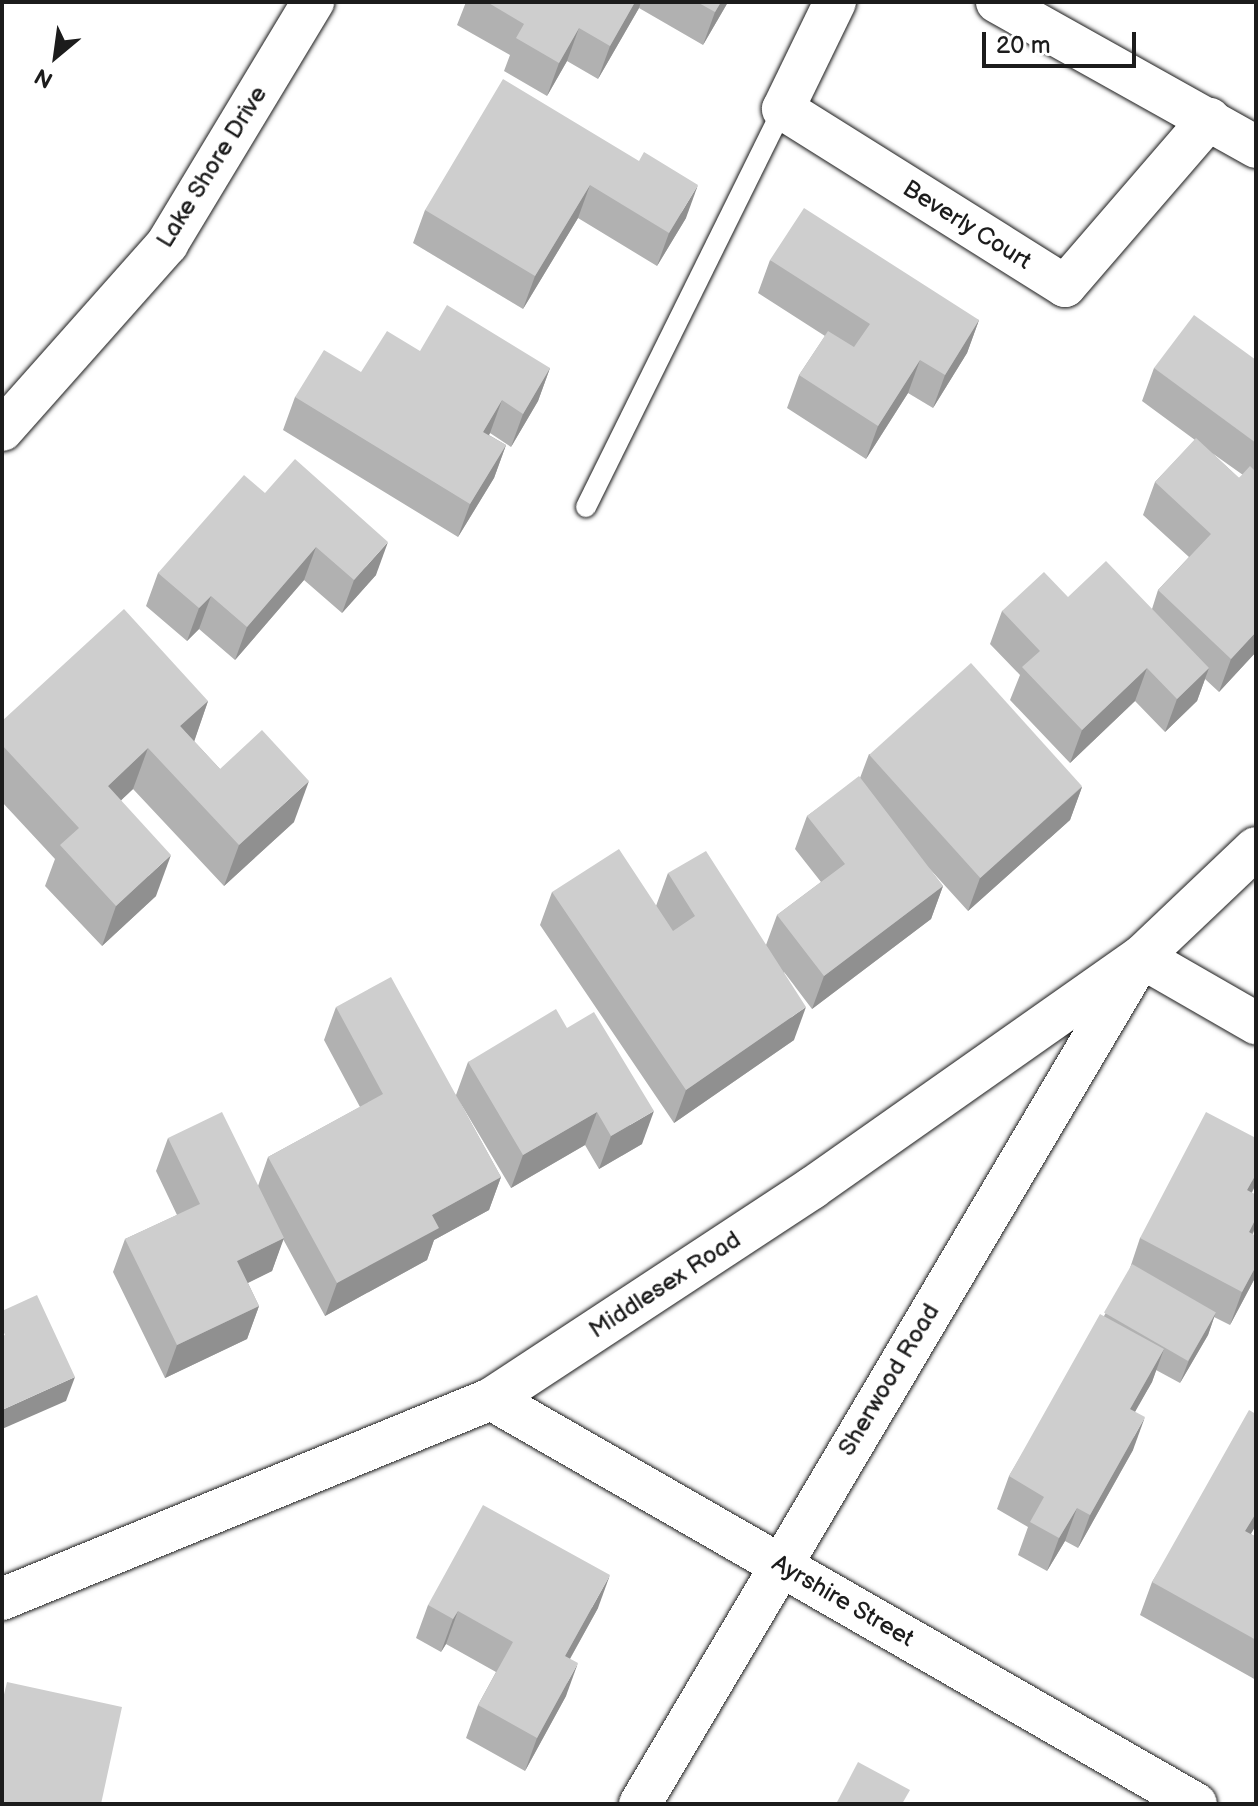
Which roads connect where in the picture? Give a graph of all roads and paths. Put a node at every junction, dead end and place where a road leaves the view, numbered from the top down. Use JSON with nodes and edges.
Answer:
{"nodes":[{"id":1,"x":313,"y":2,"type":"edge"},
{"id":2,"x":835,"y":2,"type":"edge"},
{"id":3,"x":997,"y":2,"type":"edge"},
{"id":4,"x":783,"y":109,"type":"junction"},
{"id":5,"x":1209,"y":119,"type":"junction"},
{"id":6,"x":1256,"y":147,"type":"edge"},
{"id":7,"x":2,"y":430,"type":"edge"},
{"id":8,"x":586,"y":507,"type":"dead end"},
{"id":9,"x":1256,"y":848,"type":"edge"},
{"id":10,"x":1141,"y":957,"type":"junction"},
{"id":11,"x":1256,"y":1023,"type":"edge"},
{"id":12,"x":491,"y":1399,"type":"junction"},
{"id":13,"x":780,"y":1565,"type":"junction"},
{"id":14,"x":2,"y":1599,"type":"edge"},
{"id":15,"x":640,"y":1804,"type":"edge"},
{"id":16,"x":1196,"y":1804,"type":"edge"}],
"edges":[{"from":1,"to":7,"type":"street","name":"Lake Shore Drive"},
{"from":2,"to":4,"type":"street"},
{"from":3,"to":5,"type":"street"},
{"from":4,"to":5,"type":"street","name":"Beverly Court"},
{"from":4,"to":8,"type":"lane"},
{"from":5,"to":6,"type":"street"},
{"from":9,"to":10,"type":"street","name":"Middlesex Road"},
{"from":10,"to":11,"type":"street"},
{"from":10,"to":12,"type":"street","name":"Middlesex Road"},
{"from":10,"to":13,"type":"street","name":"Sherwood Road"},
{"from":12,"to":13,"type":"street","name":"Ayrshire Street"},
{"from":12,"to":14,"type":"street","name":"Middlesex Road"},
{"from":13,"to":15,"type":"street","name":"Sherwood Road"},
{"from":13,"to":16,"type":"street","name":"Ayrshire Street"}]}
